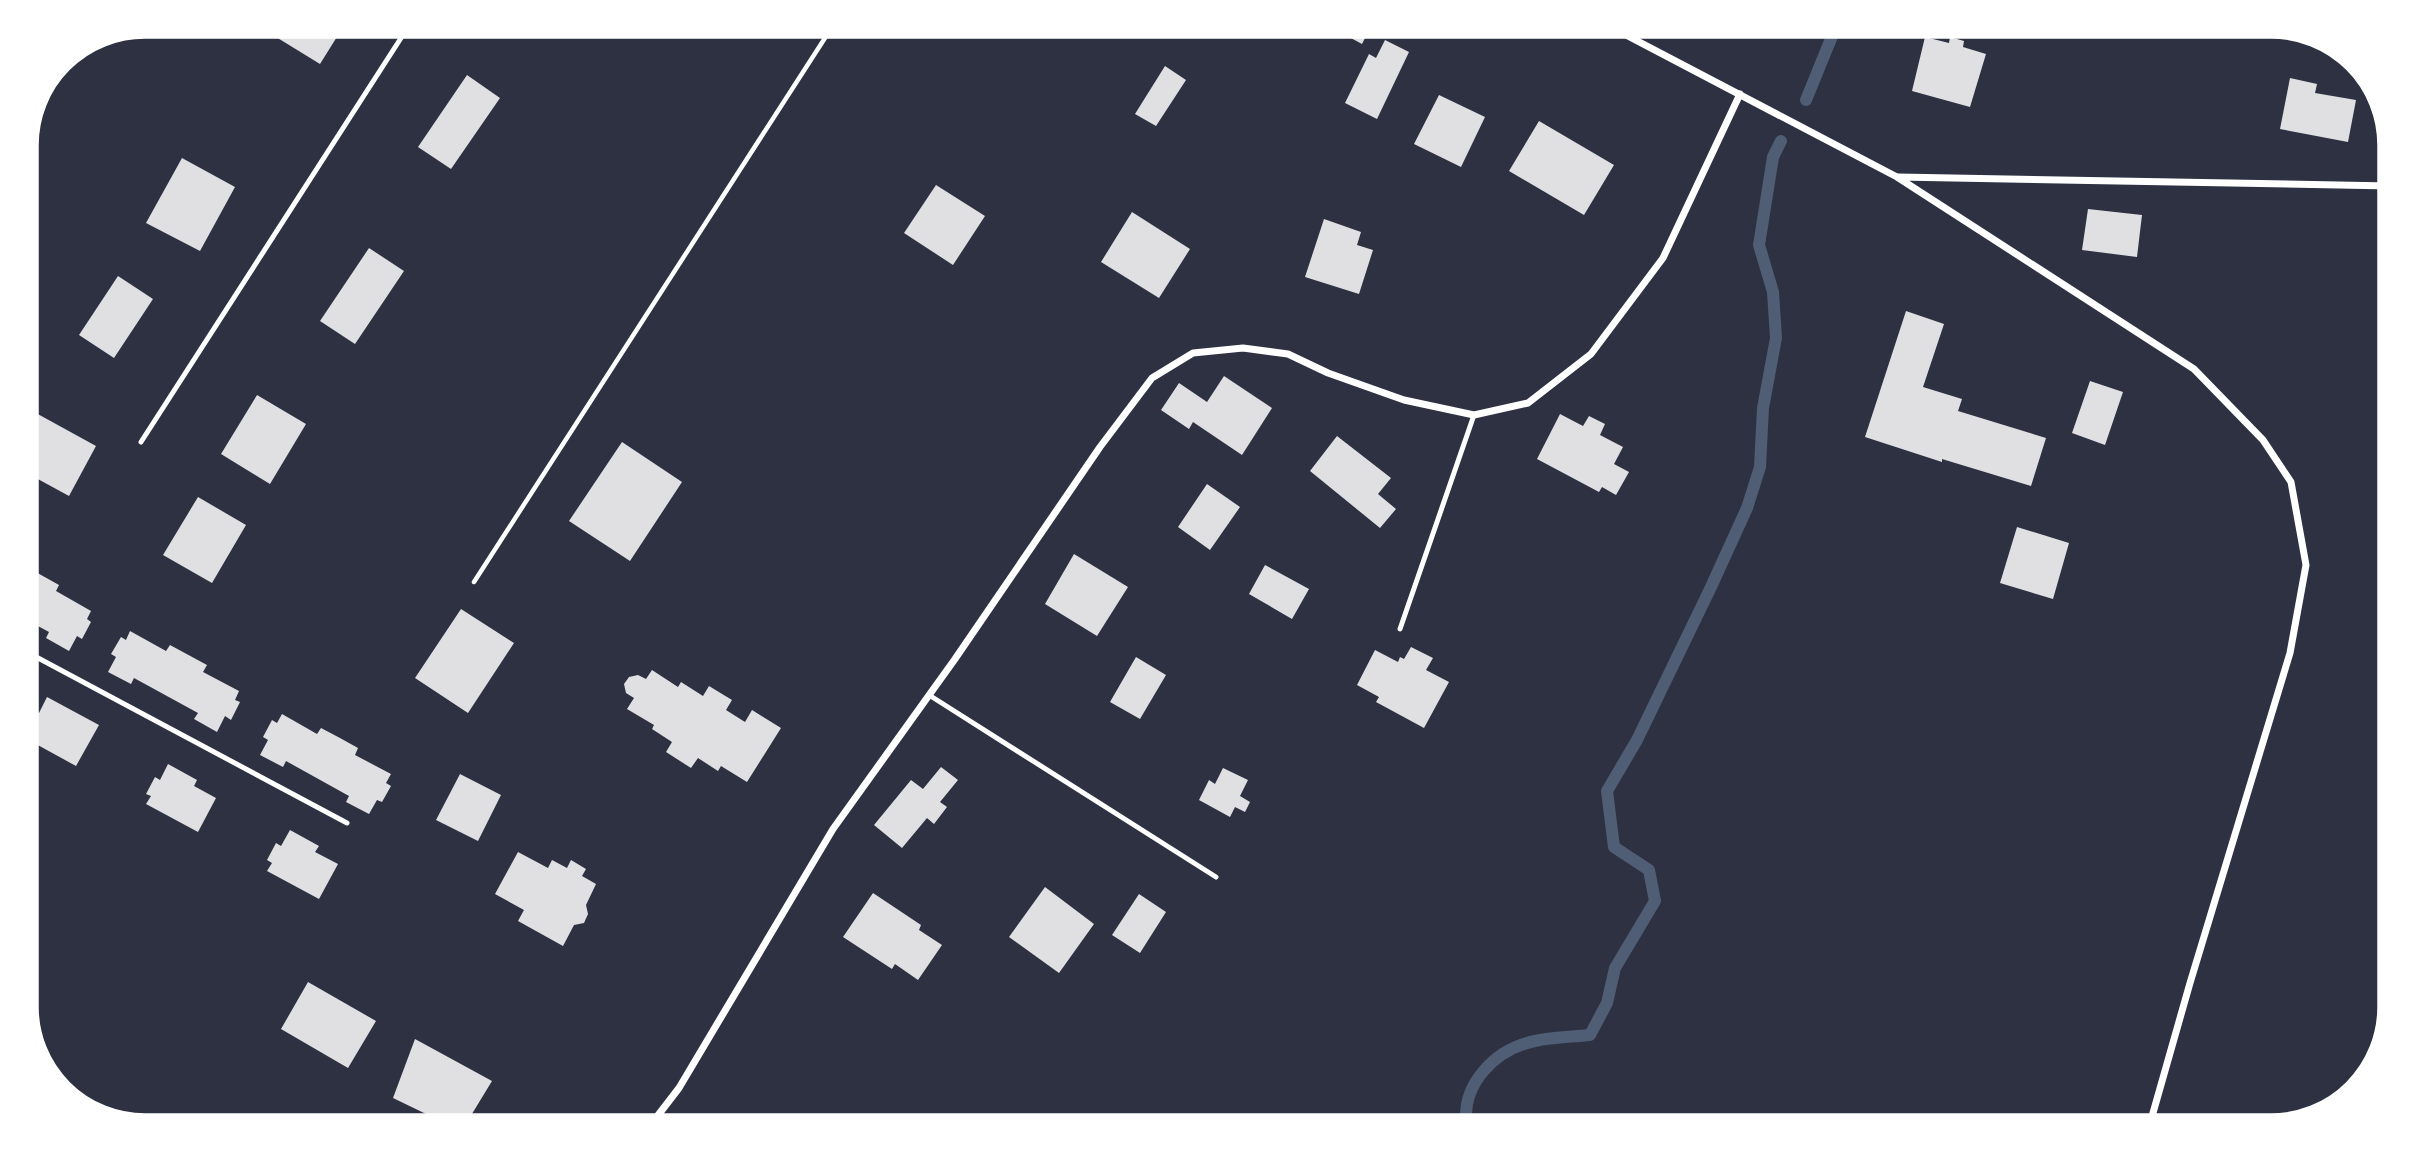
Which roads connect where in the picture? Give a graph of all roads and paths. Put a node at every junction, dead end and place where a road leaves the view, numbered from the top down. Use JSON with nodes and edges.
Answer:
{"nodes":[{"id":1,"x":402,"y":37,"type":"edge"},
{"id":2,"x":826,"y":37,"type":"edge"},
{"id":3,"x":1630,"y":37,"type":"edge"},
{"id":4,"x":1740,"y":94,"type":"junction"},
{"id":5,"x":1897,"y":177,"type":"junction"},
{"id":6,"x":2379,"y":186,"type":"edge"},
{"id":7,"x":1474,"y":415,"type":"junction"},
{"id":8,"x":141,"y":442,"type":"dead end"},
{"id":9,"x":474,"y":582,"type":"dead end"},
{"id":10,"x":1400,"y":629,"type":"dead end"},
{"id":11,"x":37,"y":657,"type":"edge"},
{"id":12,"x":929,"y":695,"type":"junction"},
{"id":13,"x":347,"y":823,"type":"dead end"},
{"id":14,"x":1216,"y":877,"type":"dead end"},
{"id":15,"x":658,"y":1115,"type":"edge"},
{"id":16,"x":2153,"y":1115,"type":"edge"}],
"edges":[{"from":1,"to":8,"type":"lane"},
{"from":2,"to":9,"type":"path"},
{"from":3,"to":4,"type":"street"},
{"from":4,"to":5,"type":"street"},
{"from":4,"to":7,"type":"street"},
{"from":5,"to":6,"type":"street"},
{"from":5,"to":16,"type":"street"},
{"from":7,"to":10,"type":"lane"},
{"from":7,"to":12,"type":"street"},
{"from":11,"to":13,"type":"lane"},
{"from":12,"to":14,"type":"lane"},
{"from":12,"to":15,"type":"street"}]}
